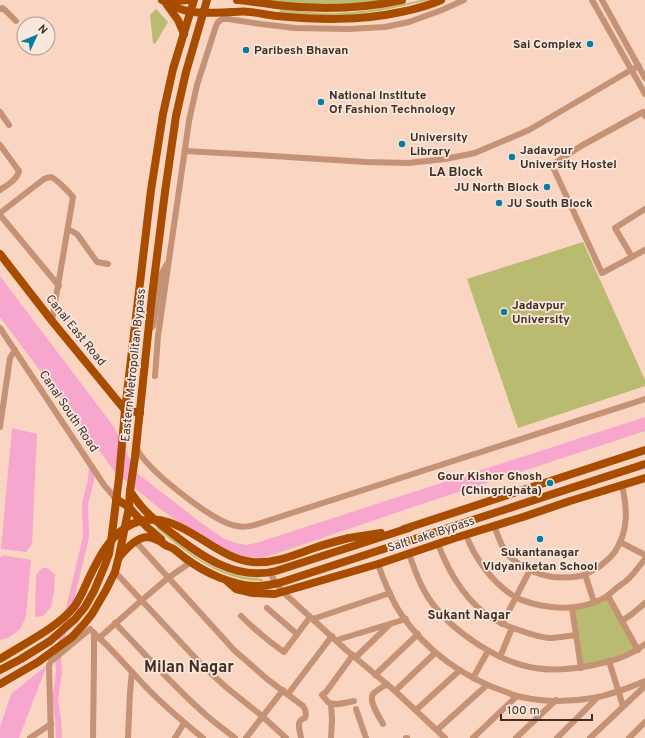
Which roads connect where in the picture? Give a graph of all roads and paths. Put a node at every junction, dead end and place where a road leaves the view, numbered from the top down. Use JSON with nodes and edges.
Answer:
{"nodes":[{"id":1,"x":188,"y":0,"type":"edge"},
{"id":2,"x":194,"y":0,"type":"edge"},
{"id":3,"x":207,"y":0,"type":"edge"},
{"id":4,"x":237,"y":0,"type":"edge"},
{"id":5,"x":402,"y":0,"type":"edge"},
{"id":6,"x":441,"y":0,"type":"edge"},
{"id":7,"x":464,"y":0,"type":"edge"},
{"id":8,"x":592,"y":0,"type":"edge"},
{"id":9,"x":602,"y":0,"type":"edge"},
{"id":10,"x":163,"y":1,"type":"edge"},
{"id":11,"x":0,"y":9,"type":"edge"},
{"id":12,"x":190,"y":12,"type":"junction"},
{"id":13,"x":203,"y":13,"type":"junction"},
{"id":14,"x":262,"y":14,"type":"junction"},
{"id":15,"x":16,"y":21,"type":"dead end"},
{"id":16,"x":261,"y":24,"type":"junction"},
{"id":17,"x":184,"y":34,"type":"junction"},
{"id":18,"x":639,"y":66,"type":"junction"},
{"id":19,"x":631,"y":70,"type":"junction"},
{"id":20,"x":645,"y":78,"type":"edge"},
{"id":21,"x":645,"y":94,"type":"edge"},
{"id":22,"x":0,"y":112,"type":"edge"},
{"id":23,"x":645,"y":116,"type":"edge"},
{"id":24,"x":9,"y":125,"type":"dead end"},
{"id":25,"x":0,"y":146,"type":"edge"},
{"id":26,"x":185,"y":151,"type":"junction"},
{"id":27,"x":0,"y":190,"type":"edge"},
{"id":28,"x":645,"y":209,"type":"edge"},
{"id":29,"x":0,"y":214,"type":"edge"},
{"id":30,"x":68,"y":229,"type":"junction"},
{"id":31,"x":645,"y":250,"type":"edge"},
{"id":32,"x":0,"y":254,"type":"edge"},
{"id":33,"x":632,"y":257,"type":"junction"},
{"id":34,"x":168,"y":261,"type":"junction"},
{"id":35,"x":108,"y":264,"type":"dead end"},
{"id":36,"x":59,"y":286,"type":"junction"},
{"id":37,"x":52,"y":321,"type":"junction"},
{"id":38,"x":0,"y":328,"type":"edge"},
{"id":39,"x":148,"y":330,"type":"junction"},
{"id":40,"x":15,"y":350,"type":"junction"},
{"id":41,"x":156,"y":376,"type":"dead end"},
{"id":42,"x":645,"y":399,"type":"edge"},
{"id":43,"x":125,"y":410,"type":"junction"},
{"id":44,"x":140,"y":413,"type":"junction"},
{"id":45,"x":0,"y":427,"type":"edge"},
{"id":46,"x":136,"y":447,"type":"junction"},
{"id":47,"x":645,"y":450,"type":"edge"},
{"id":48,"x":645,"y":464,"type":"edge"},
{"id":49,"x":645,"y":478,"type":"edge"},
{"id":50,"x":104,"y":485,"type":"junction"},
{"id":51,"x":622,"y":485,"type":"junction"},
{"id":52,"x":576,"y":486,"type":"junction"},
{"id":53,"x":130,"y":487,"type":"junction"},
{"id":54,"x":118,"y":488,"type":"junction"},
{"id":55,"x":579,"y":498,"type":"junction"},
{"id":56,"x":116,"y":499,"type":"junction"},
{"id":57,"x":129,"y":507,"type":"junction"},
{"id":58,"x":494,"y":526,"type":"junction"},
{"id":59,"x":409,"y":528,"type":"junction"},
{"id":60,"x":466,"y":535,"type":"junction"},
{"id":61,"x":136,"y":542,"type":"junction"},
{"id":62,"x":620,"y":542,"type":"junction"},
{"id":63,"x":438,"y":544,"type":"junction"},
{"id":64,"x":393,"y":546,"type":"junction"},
{"id":65,"x":174,"y":549,"type":"junction"},
{"id":66,"x":409,"y":554,"type":"junction"},
{"id":67,"x":645,"y":555,"type":"edge"},
{"id":68,"x":119,"y":556,"type":"junction"},
{"id":69,"x":397,"y":558,"type":"junction"},
{"id":70,"x":645,"y":559,"type":"edge"},
{"id":71,"x":191,"y":562,"type":"junction"},
{"id":72,"x":378,"y":564,"type":"junction"},
{"id":73,"x":530,"y":570,"type":"junction"},
{"id":74,"x":115,"y":572,"type":"junction"},
{"id":75,"x":270,"y":573,"type":"junction"},
{"id":76,"x":585,"y":574,"type":"junction"},
{"id":77,"x":168,"y":578,"type":"junction"},
{"id":78,"x":226,"y":580,"type":"junction"},
{"id":79,"x":276,"y":584,"type":"junction"},
{"id":80,"x":283,"y":592,"type":"junction"},
{"id":81,"x":390,"y":593,"type":"junction"},
{"id":82,"x":608,"y":596,"type":"junction"},
{"id":83,"x":516,"y":597,"type":"junction"},
{"id":84,"x":142,"y":600,"type":"junction"},
{"id":85,"x":594,"y":602,"type":"junction"},
{"id":86,"x":645,"y":603,"type":"edge"},
{"id":87,"x":267,"y":608,"type":"dead end"},
{"id":88,"x":572,"y":608,"type":"junction"},
{"id":89,"x":241,"y":616,"type":"dead end"},
{"id":90,"x":311,"y":618,"type":"junction"},
{"id":91,"x":406,"y":619,"type":"junction"},
{"id":92,"x":622,"y":620,"type":"junction"},
{"id":93,"x":116,"y":623,"type":"junction"},
{"id":94,"x":390,"y":624,"type":"junction"},
{"id":95,"x":502,"y":624,"type":"junction"},
{"id":96,"x":512,"y":628,"type":"junction"},
{"id":97,"x":89,"y":629,"type":"junction"},
{"id":98,"x":297,"y":634,"type":"junction"},
{"id":99,"x":418,"y":634,"type":"junction"},
{"id":100,"x":576,"y":635,"type":"junction"},
{"id":101,"x":99,"y":638,"type":"junction"},
{"id":102,"x":334,"y":638,"type":"junction"},
{"id":103,"x":73,"y":640,"type":"junction"},
{"id":104,"x":645,"y":644,"type":"edge"},
{"id":105,"x":638,"y":650,"type":"junction"},
{"id":106,"x":488,"y":651,"type":"junction"},
{"id":107,"x":435,"y":652,"type":"junction"},
{"id":108,"x":354,"y":656,"type":"junction"},
{"id":109,"x":500,"y":656,"type":"junction"},
{"id":110,"x":0,"y":659,"type":"edge"},
{"id":111,"x":609,"y":662,"type":"junction"},
{"id":112,"x":581,"y":668,"type":"junction"},
{"id":113,"x":0,"y":670,"type":"edge"},
{"id":114,"x":460,"y":670,"type":"junction"},
{"id":115,"x":132,"y":672,"type":"junction"},
{"id":116,"x":375,"y":675,"type":"junction"},
{"id":117,"x":473,"y":678,"type":"junction"},
{"id":118,"x":645,"y":681,"type":"edge"},
{"id":119,"x":0,"y":684,"type":"edge"},
{"id":120,"x":386,"y":684,"type":"junction"},
{"id":121,"x":487,"y":684,"type":"junction"},
{"id":122,"x":645,"y":686,"type":"edge"},
{"id":123,"x":394,"y":691,"type":"junction"},
{"id":124,"x":618,"y":691,"type":"junction"},
{"id":125,"x":285,"y":692,"type":"junction"},
{"id":126,"x":517,"y":696,"type":"junction"},
{"id":127,"x":598,"y":697,"type":"junction"},
{"id":128,"x":556,"y":700,"type":"junction"},
{"id":129,"x":354,"y":701,"type":"dead end"},
{"id":130,"x":331,"y":704,"type":"junction"},
{"id":131,"x":623,"y":706,"type":"junction"},
{"id":132,"x":356,"y":709,"type":"dead end"},
{"id":133,"x":416,"y":710,"type":"junction"},
{"id":134,"x":262,"y":716,"type":"junction"},
{"id":135,"x":645,"y":722,"type":"edge"},
{"id":136,"x":184,"y":723,"type":"junction"},
{"id":137,"x":51,"y":724,"type":"junction"},
{"id":138,"x":383,"y":724,"type":"dead end"},
{"id":139,"x":437,"y":730,"type":"junction"},
{"id":140,"x":30,"y":738,"type":"edge"},
{"id":141,"x":51,"y":738,"type":"edge"},
{"id":142,"x":93,"y":738,"type":"edge"},
{"id":143,"x":128,"y":738,"type":"edge"},
{"id":144,"x":174,"y":738,"type":"edge"},
{"id":145,"x":203,"y":738,"type":"edge"},
{"id":146,"x":235,"y":738,"type":"edge"},
{"id":147,"x":246,"y":738,"type":"edge"},
{"id":148,"x":286,"y":738,"type":"edge"},
{"id":149,"x":301,"y":738,"type":"edge"},
{"id":150,"x":331,"y":738,"type":"edge"},
{"id":151,"x":366,"y":738,"type":"edge"},
{"id":152,"x":445,"y":738,"type":"edge"},
{"id":153,"x":473,"y":738,"type":"edge"},
{"id":154,"x":516,"y":738,"type":"edge"},
{"id":155,"x":557,"y":738,"type":"edge"},
{"id":156,"x":590,"y":738,"type":"edge"},
{"id":157,"x":629,"y":738,"type":"edge"}],
"edges":[{"from":1,"to":10,"type":"main road"},
{"from":2,"to":12,"type":"main road","name":"Eastern Metropolitan Bypass"},
{"from":3,"to":13,"type":"main road","name":"Eastern Metropolitan Bypass"},
{"from":4,"to":5,"type":"main road"},
{"from":6,"to":14,"type":"main road"},
{"from":7,"to":16,"type":"street"},
{"from":8,"to":19,"type":"street"},
{"from":9,"to":18,"type":"street"},
{"from":10,"to":12,"type":"main road"},
{"from":10,"to":17,"type":"main road"},
{"from":11,"to":15,"type":"street"},
{"from":12,"to":13,"type":"main road"},
{"from":12,"to":17,"type":"main road","name":"Eastern Metropolitan Bypass"},
{"from":13,"to":14,"type":"main road"},
{"from":13,"to":39,"type":"main road","name":"Eastern Metropolitan Bypass"},
{"from":14,"to":16,"type":"street"},
{"from":16,"to":26,"type":"street"},
{"from":17,"to":43,"type":"main road","name":"Eastern Metropolitan Bypass"},
{"from":18,"to":19,"type":"street"},
{"from":18,"to":20,"type":"street"},
{"from":19,"to":21,"type":"street"},
{"from":19,"to":26,"type":"street"},
{"from":22,"to":24,"type":"street"},
{"from":23,"to":33,"type":"street"},
{"from":25,"to":27,"type":"street"},
{"from":26,"to":34,"type":"street"},
{"from":28,"to":33,"type":"street"},
{"from":29,"to":30,"type":"street"},
{"from":29,"to":36,"type":"street"},
{"from":30,"to":35,"type":"street"},
{"from":30,"to":36,"type":"street"},
{"from":31,"to":33,"type":"street"},
{"from":32,"to":37,"type":"main road","name":"Canal East Road"},
{"from":34,"to":39,"type":"street"},
{"from":34,"to":41,"type":"street"},
{"from":36,"to":37,"type":"street"},
{"from":37,"to":43,"type":"main road","name":"Canal East Road"},
{"from":38,"to":40,"type":"street","name":"Canal South Road"},
{"from":39,"to":44,"type":"main road","name":"Eastern Metropolitan Bypass"},
{"from":40,"to":45,"type":"street"},
{"from":40,"to":50,"type":"street","name":"Canal South Road"},
{"from":42,"to":46,"type":"street"},
{"from":43,"to":44,"type":"main road"},
{"from":43,"to":54,"type":"main road","name":"Eastern Metropolitan Bypass"},
{"from":44,"to":46,"type":"main road","name":"Eastern Metropolitan Bypass"},
{"from":46,"to":53,"type":"main road","name":"Eastern Metropolitan Bypass"},
{"from":47,"to":59,"type":"main road","name":"Salt Lake Bypass"},
{"from":48,"to":52,"type":"main road","name":"Salt Lake Bypass"},
{"from":49,"to":51,"type":"main road","name":"Salt Lake Bypass"},
{"from":50,"to":54,"type":"street"},
{"from":50,"to":56,"type":"street","name":"Canal South Road"},
{"from":51,"to":55,"type":"main road","name":"Salt Lake Bypass"},
{"from":51,"to":62,"type":"street"},
{"from":52,"to":55,"type":"street"},
{"from":52,"to":64,"type":"main road","name":"Salt Lake Bypass"},
{"from":53,"to":54,"type":"main road"},
{"from":53,"to":57,"type":"main road","name":"Eastern Metropolitan Bypass"},
{"from":53,"to":75,"type":"main road","name":"Salt Lake Bypass"},
{"from":54,"to":56,"type":"main road","name":"Eastern Metropolitan Bypass"},
{"from":55,"to":58,"type":"main road","name":"Salt Lake Bypass"},
{"from":56,"to":57,"type":"main road"},
{"from":56,"to":113,"type":"main road","name":"Eastern Metropolitan Bypass"},
{"from":57,"to":65,"type":"main road"},
{"from":57,"to":68,"type":"main road","name":"Eastern Metropolitan Bypass"},
{"from":58,"to":60,"type":"main road","name":"Salt Lake Bypass"},
{"from":58,"to":73,"type":"street"},
{"from":59,"to":75,"type":"main road","name":"Salt Lake Bypass"},
{"from":59,"to":110,"type":"main road","bridge":true},
{"from":60,"to":63,"type":"main road","name":"Salt Lake Bypass"},
{"from":60,"to":83,"type":"street"},
{"from":61,"to":65,"type":"main road","name":"Salt Lake Bypass"},
{"from":61,"to":68,"type":"main road"},
{"from":61,"to":77,"type":"street"},
{"from":62,"to":67,"type":"street"},
{"from":62,"to":76,"type":"street"},
{"from":63,"to":66,"type":"main road","name":"Salt Lake Bypass"},
{"from":63,"to":95,"type":"street"},
{"from":64,"to":69,"type":"street"},
{"from":64,"to":79,"type":"main road","name":"Salt Lake Bypass"},
{"from":65,"to":71,"type":"main road","name":"Salt Lake Bypass"},
{"from":66,"to":69,"type":"main road","name":"Salt Lake Bypass"},
{"from":66,"to":106,"type":"street"},
{"from":68,"to":74,"type":"main road","name":"Eastern Metropolitan Bypass"},
{"from":69,"to":72,"type":"main road","name":"Salt Lake Bypass"},
{"from":70,"to":82,"type":"street"},
{"from":71,"to":77,"type":"street"},
{"from":71,"to":78,"type":"main road","name":"Salt Lake Bypass"},
{"from":72,"to":80,"type":"main road","name":"Salt Lake Bypass"},
{"from":72,"to":81,"type":"street"},
{"from":73,"to":76,"type":"street"},
{"from":73,"to":83,"type":"street"},
{"from":74,"to":84,"type":"street"},
{"from":74,"to":97,"type":"main road","name":"Eastern Metropolitan Bypass"},
{"from":75,"to":79,"type":"street"},
{"from":76,"to":85,"type":"street"},
{"from":77,"to":84,"type":"street"},
{"from":77,"to":125,"type":"street"},
{"from":78,"to":79,"type":"main road","name":"Salt Lake Bypass"},
{"from":78,"to":80,"type":"main road","name":"Salt Lake Bypass"},
{"from":79,"to":80,"type":"street"},
{"from":80,"to":90,"type":"street"},
{"from":81,"to":90,"type":"street"},
{"from":81,"to":91,"type":"street"},
{"from":82,"to":85,"type":"street"},
{"from":82,"to":92,"type":"street"},
{"from":83,"to":88,"type":"street"},
{"from":83,"to":95,"type":"street"},
{"from":84,"to":93,"type":"street"},
{"from":84,"to":134,"type":"street"},
{"from":85,"to":88,"type":"street"},
{"from":86,"to":92,"type":"street"},
{"from":87,"to":98,"type":"street"},
{"from":88,"to":100,"type":"street"},
{"from":89,"to":98,"type":"street"},
{"from":90,"to":98,"type":"street"},
{"from":90,"to":102,"type":"street"},
{"from":91,"to":94,"type":"street"},
{"from":91,"to":99,"type":"street"},
{"from":92,"to":105,"type":"street"},
{"from":93,"to":101,"type":"street"},
{"from":93,"to":146,"type":"street"},
{"from":94,"to":102,"type":"street"},
{"from":94,"to":108,"type":"street"},
{"from":95,"to":96,"type":"street"},
{"from":96,"to":100,"type":"street"},
{"from":96,"to":109,"type":"street"},
{"from":97,"to":101,"type":"street"},
{"from":97,"to":103,"type":"main road","name":"Eastern Metropolitan Bypass"},
{"from":97,"to":142,"type":"street"},
{"from":99,"to":107,"type":"street"},
{"from":99,"to":116,"type":"street"},
{"from":100,"to":112,"type":"street"},
{"from":101,"to":115,"type":"street"},
{"from":102,"to":108,"type":"street"},
{"from":102,"to":125,"type":"street"},
{"from":103,"to":119,"type":"main road","name":"Eastern Metropolitan Bypass"},
{"from":103,"to":137,"type":"street"},
{"from":104,"to":105,"type":"street"},
{"from":105,"to":111,"type":"street"},
{"from":106,"to":109,"type":"street"},
{"from":106,"to":117,"type":"street"},
{"from":107,"to":114,"type":"street"},
{"from":107,"to":123,"type":"street"},
{"from":108,"to":116,"type":"street"},
{"from":108,"to":130,"type":"street"},
{"from":109,"to":112,"type":"street"},
{"from":111,"to":112,"type":"street"},
{"from":111,"to":124,"type":"street"},
{"from":114,"to":117,"type":"street"},
{"from":114,"to":133,"type":"street"},
{"from":115,"to":136,"type":"street"},
{"from":115,"to":143,"type":"street"},
{"from":116,"to":120,"type":"street"},
{"from":117,"to":121,"type":"street"},
{"from":118,"to":124,"type":"street"},
{"from":120,"to":123,"type":"street"},
{"from":120,"to":138,"type":"street"},
{"from":121,"to":126,"type":"street"},
{"from":121,"to":139,"type":"street"},
{"from":122,"to":131,"type":"street"},
{"from":123,"to":133,"type":"street"},
{"from":124,"to":127,"type":"street"},
{"from":124,"to":131,"type":"street"},
{"from":125,"to":134,"type":"street"},
{"from":125,"to":149,"type":"street"},
{"from":126,"to":128,"type":"street"},
{"from":126,"to":153,"type":"street"},
{"from":127,"to":128,"type":"street"},
{"from":127,"to":155,"type":"street"},
{"from":128,"to":154,"type":"street"},
{"from":129,"to":130,"type":"street"},
{"from":130,"to":150,"type":"street"},
{"from":131,"to":156,"type":"street"},
{"from":132,"to":151,"type":"street"},
{"from":133,"to":139,"type":"street"},
{"from":134,"to":147,"type":"street"},
{"from":134,"to":148,"type":"street"},
{"from":135,"to":157,"type":"street"},
{"from":136,"to":144,"type":"street"},
{"from":136,"to":145,"type":"street"},
{"from":137,"to":140,"type":"street"},
{"from":137,"to":141,"type":"street"},
{"from":139,"to":152,"type":"street"}]}
